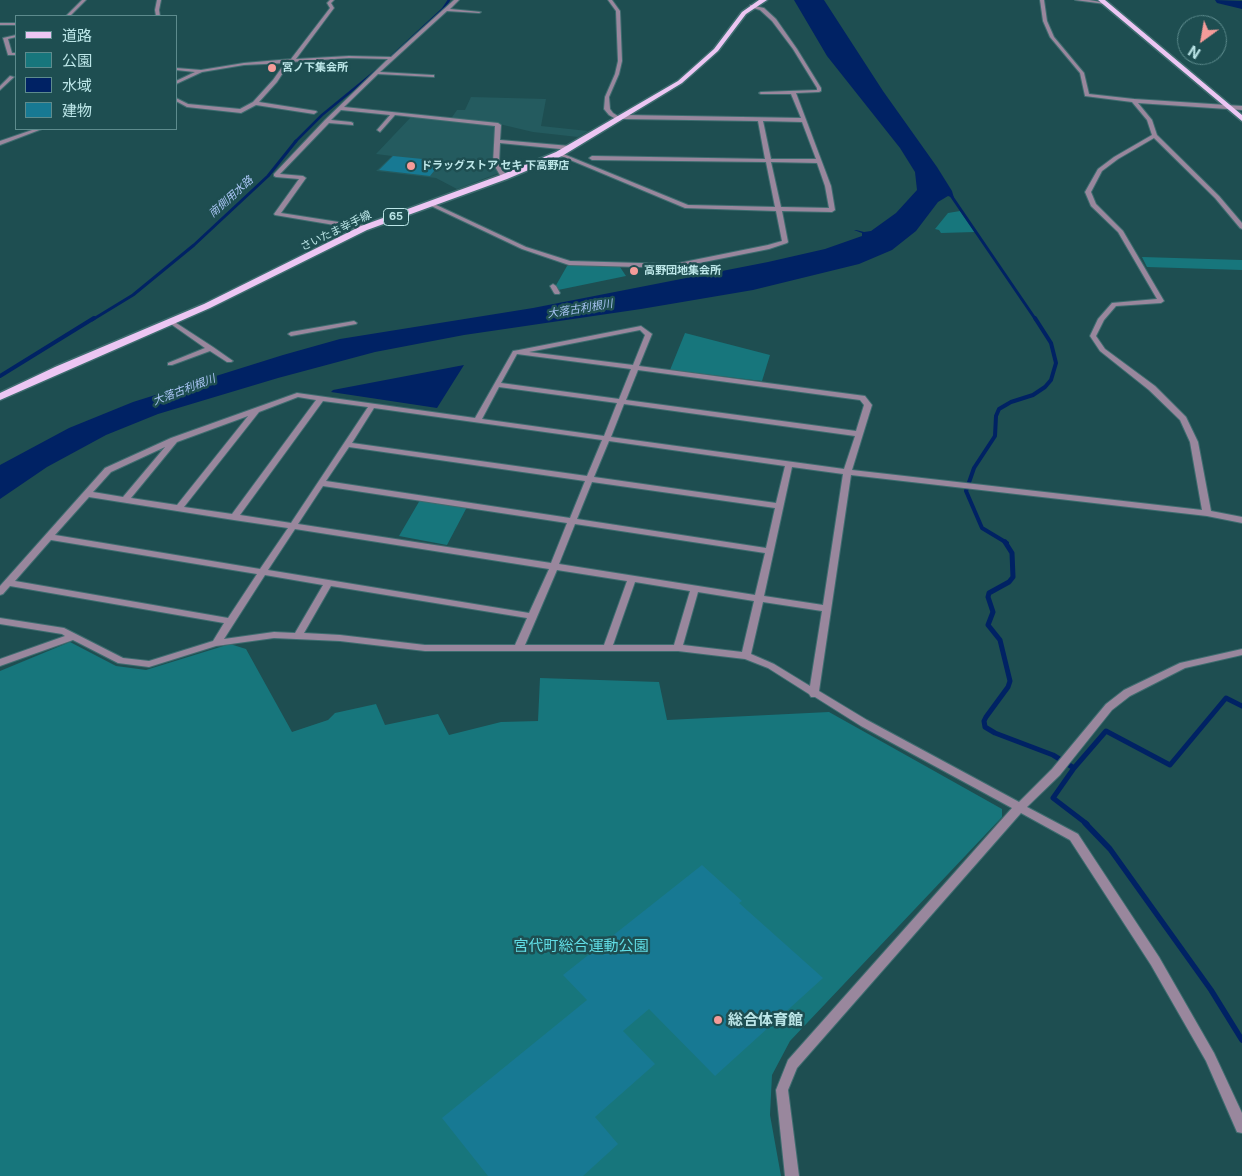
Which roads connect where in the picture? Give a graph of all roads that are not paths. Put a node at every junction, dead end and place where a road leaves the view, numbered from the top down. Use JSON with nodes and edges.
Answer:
{"nodes":[{"id":1,"x":84,"y":0,"type":"edge"},
{"id":2,"x":159,"y":0,"type":"edge"},
{"id":3,"x":332,"y":0,"type":"edge"},
{"id":4,"x":457,"y":0,"type":"edge"},
{"id":5,"x":610,"y":0,"type":"edge"},
{"id":6,"x":1042,"y":0,"type":"edge"},
{"id":7,"x":1077,"y":0,"type":"edge"},
{"id":8,"x":757,"y":2,"type":"edge"},
{"id":9,"x":1103,"y":2,"type":"edge"},
{"id":10,"x":446,"y":10,"type":"junction"},
{"id":11,"x":479,"y":12,"type":"dead end"},
{"id":12,"x":69,"y":15,"type":"edge"},
{"id":13,"x":158,"y":15,"type":"edge"},
{"id":14,"x":0,"y":24,"type":"edge"},
{"id":15,"x":15,"y":24,"type":"edge"},
{"id":16,"x":15,"y":36,"type":"edge"},
{"id":17,"x":15,"y":54,"type":"edge"},
{"id":18,"x":392,"y":58,"type":"junction"},
{"id":19,"x":290,"y":62,"type":"junction"},
{"id":20,"x":178,"y":69,"type":"edge"},
{"id":21,"x":201,"y":71,"type":"junction"},
{"id":22,"x":378,"y":73,"type":"junction"},
{"id":23,"x":432,"y":76,"type":"dead end"},
{"id":24,"x":0,"y":77,"type":"edge"},
{"id":25,"x":14,"y":77,"type":"edge"},
{"id":26,"x":178,"y":82,"type":"edge"},
{"id":27,"x":0,"y":89,"type":"edge"},
{"id":28,"x":793,"y":92,"type":"junction"},
{"id":29,"x":761,"y":93,"type":"dead end"},
{"id":30,"x":178,"y":100,"type":"edge"},
{"id":31,"x":1134,"y":101,"type":"junction"},
{"id":32,"x":255,"y":102,"type":"junction"},
{"id":33,"x":1227,"y":107,"type":"junction"},
{"id":34,"x":340,"y":108,"type":"junction"},
{"id":35,"x":1242,"y":108,"type":"edge"},
{"id":36,"x":314,"y":112,"type":"dead end"},
{"id":37,"x":394,"y":113,"type":"junction"},
{"id":38,"x":621,"y":118,"type":"junction"},
{"id":39,"x":760,"y":119,"type":"junction"},
{"id":40,"x":1242,"y":119,"type":"edge"},
{"id":41,"x":804,"y":120,"type":"junction"},
{"id":42,"x":327,"y":121,"type":"junction"},
{"id":43,"x":351,"y":124,"type":"dead end"},
{"id":44,"x":36,"y":130,"type":"edge"},
{"id":45,"x":380,"y":130,"type":"dead end"},
{"id":46,"x":1155,"y":136,"type":"junction"},
{"id":47,"x":497,"y":141,"type":"junction"},
{"id":48,"x":0,"y":143,"type":"edge"},
{"id":49,"x":570,"y":148,"type":"junction"},
{"id":50,"x":559,"y":154,"type":"junction"},
{"id":51,"x":592,"y":158,"type":"dead end"},
{"id":52,"x":769,"y":161,"type":"junction"},
{"id":53,"x":819,"y":161,"type":"junction"},
{"id":54,"x":504,"y":177,"type":"junction"},
{"id":55,"x":430,"y":204,"type":"junction"},
{"id":56,"x":779,"y":209,"type":"junction"},
{"id":57,"x":364,"y":228,"type":"junction"},
{"id":58,"x":1242,"y":228,"type":"edge"},
{"id":59,"x":553,"y":286,"type":"dead end"},
{"id":60,"x":557,"y":293,"type":"dead end"},
{"id":61,"x":170,"y":320,"type":"junction"},
{"id":62,"x":354,"y":323,"type":"dead end"},
{"id":63,"x":290,"y":334,"type":"dead end"},
{"id":64,"x":211,"y":348,"type":"junction"},
{"id":65,"x":515,"y":352,"type":"junction"},
{"id":66,"x":229,"y":361,"type":"dead end"},
{"id":67,"x":170,"y":364,"type":"dead end"},
{"id":68,"x":634,"y":368,"type":"junction"},
{"id":69,"x":497,"y":385,"type":"junction"},
{"id":70,"x":0,"y":397,"type":"edge"},
{"id":71,"x":321,"y":398,"type":"junction"},
{"id":72,"x":621,"y":402,"type":"junction"},
{"id":73,"x":372,"y":406,"type":"junction"},
{"id":74,"x":256,"y":409,"type":"junction"},
{"id":75,"x":478,"y":419,"type":"junction"},
{"id":76,"x":859,"y":434,"type":"junction"},
{"id":77,"x":607,"y":438,"type":"junction"},
{"id":78,"x":174,"y":440,"type":"junction"},
{"id":79,"x":346,"y":444,"type":"junction"},
{"id":80,"x":789,"y":464,"type":"junction"},
{"id":81,"x":847,"y":472,"type":"junction"},
{"id":82,"x":590,"y":479,"type":"junction"},
{"id":83,"x":320,"y":482,"type":"junction"},
{"id":84,"x":87,"y":494,"type":"junction"},
{"id":85,"x":125,"y":500,"type":"junction"},
{"id":86,"x":779,"y":506,"type":"junction"},
{"id":87,"x":179,"y":508,"type":"junction"},
{"id":88,"x":1207,"y":513,"type":"junction"},
{"id":89,"x":234,"y":517,"type":"junction"},
{"id":90,"x":1242,"y":520,"type":"edge"},
{"id":91,"x":573,"y":521,"type":"junction"},
{"id":92,"x":292,"y":526,"type":"junction"},
{"id":93,"x":49,"y":537,"type":"junction"},
{"id":94,"x":770,"y":550,"type":"junction"},
{"id":95,"x":554,"y":566,"type":"junction"},
{"id":96,"x":262,"y":572,"type":"junction"},
{"id":97,"x":632,"y":578,"type":"junction"},
{"id":98,"x":8,"y":583,"type":"junction"},
{"id":99,"x":329,"y":583,"type":"junction"},
{"id":100,"x":695,"y":588,"type":"junction"},
{"id":101,"x":0,"y":592,"type":"edge"},
{"id":102,"x":759,"y":598,"type":"junction"},
{"id":103,"x":827,"y":609,"type":"junction"},
{"id":104,"x":531,"y":616,"type":"junction"},
{"id":105,"x":0,"y":621,"type":"edge"},
{"id":106,"x":230,"y":621,"type":"junction"},
{"id":107,"x":74,"y":636,"type":"junction"},
{"id":108,"x":298,"y":636,"type":"junction"},
{"id":109,"x":216,"y":642,"type":"junction"},
{"id":110,"x":519,"y":647,"type":"junction"},
{"id":111,"x":608,"y":647,"type":"junction"},
{"id":112,"x":678,"y":648,"type":"junction"},
{"id":113,"x":1242,"y":652,"type":"edge"},
{"id":114,"x":746,"y":656,"type":"junction"},
{"id":115,"x":0,"y":663,"type":"edge"},
{"id":116,"x":814,"y":694,"type":"junction"},
{"id":117,"x":1019,"y":808,"type":"junction"},
{"id":118,"x":1242,"y":1126,"type":"edge"},
{"id":119,"x":792,"y":1176,"type":"edge"}],
"edges":[{"from":1,"to":12,"type":"street"},
{"from":2,"to":13,"type":"street"},
{"from":3,"to":19,"type":"street"},
{"from":4,"to":10,"type":"street"},
{"from":5,"to":38,"type":"street"},
{"from":6,"to":31,"type":"street"},
{"from":7,"to":9,"type":"street"},
{"from":8,"to":28,"type":"street"},
{"from":8,"to":38,"type":"main road","name":"さいたま幸手線","number":"65"},
{"from":9,"to":33,"type":"main road"},
{"from":10,"to":11,"type":"street"},
{"from":10,"to":18,"type":"street"},
{"from":14,"to":15,"type":"street"},
{"from":16,"to":17,"type":"street"},
{"from":18,"to":19,"type":"street"},
{"from":18,"to":22,"type":"street"},
{"from":19,"to":21,"type":"street"},
{"from":19,"to":32,"type":"street"},
{"from":20,"to":21,"type":"street"},
{"from":21,"to":26,"type":"street"},
{"from":22,"to":23,"type":"street"},
{"from":22,"to":34,"type":"street"},
{"from":24,"to":25,"type":"street"},
{"from":25,"to":27,"type":"street"},
{"from":28,"to":29,"type":"street"},
{"from":28,"to":41,"type":"street"},
{"from":30,"to":32,"type":"street"},
{"from":31,"to":33,"type":"street"},
{"from":31,"to":46,"type":"street"},
{"from":32,"to":36,"type":"street"},
{"from":33,"to":35,"type":"street"},
{"from":33,"to":40,"type":"main road"},
{"from":34,"to":37,"type":"street"},
{"from":34,"to":42,"type":"street"},
{"from":37,"to":45,"type":"street"},
{"from":37,"to":47,"type":"street"},
{"from":38,"to":39,"type":"street"},
{"from":38,"to":49,"type":"main road","name":"さいたま幸手線","number":"65"},
{"from":39,"to":41,"type":"street"},
{"from":39,"to":52,"type":"street"},
{"from":41,"to":53,"type":"street"},
{"from":42,"to":43,"type":"street"},
{"from":42,"to":57,"type":"street"},
{"from":44,"to":48,"type":"street"},
{"from":46,"to":58,"type":"street"},
{"from":46,"to":88,"type":"street"},
{"from":47,"to":49,"type":"street"},
{"from":47,"to":54,"type":"street"},
{"from":49,"to":50,"type":"main road","name":"さいたま幸手線","number":"65"},
{"from":50,"to":54,"type":"main road","name":"さいたま幸手線","number":"65"},
{"from":50,"to":56,"type":"street"},
{"from":51,"to":52,"type":"street"},
{"from":52,"to":53,"type":"street"},
{"from":52,"to":56,"type":"street"},
{"from":53,"to":56,"type":"street"},
{"from":54,"to":55,"type":"main road","name":"さいたま幸手線","number":"65"},
{"from":55,"to":56,"type":"street"},
{"from":55,"to":57,"type":"main road","name":"さいたま幸手線","number":"65"},
{"from":57,"to":61,"type":"main road","name":"さいたま幸手線","number":"65"},
{"from":59,"to":60,"type":"street"},
{"from":61,"to":64,"type":"street"},
{"from":61,"to":70,"type":"main road","name":"さいたま幸手線","number":"65"},
{"from":62,"to":63,"type":"street"},
{"from":64,"to":66,"type":"street"},
{"from":64,"to":67,"type":"street"},
{"from":65,"to":68,"type":"street"},
{"from":65,"to":68,"type":"street"},
{"from":65,"to":69,"type":"street"},
{"from":68,"to":72,"type":"street"},
{"from":68,"to":76,"type":"street"},
{"from":69,"to":72,"type":"street"},
{"from":69,"to":75,"type":"street"},
{"from":71,"to":73,"type":"street"},
{"from":71,"to":74,"type":"street"},
{"from":71,"to":89,"type":"street"},
{"from":72,"to":76,"type":"street"},
{"from":72,"to":77,"type":"street"},
{"from":73,"to":75,"type":"street"},
{"from":73,"to":79,"type":"street"},
{"from":74,"to":78,"type":"street"},
{"from":74,"to":87,"type":"street"},
{"from":75,"to":77,"type":"street"},
{"from":76,"to":81,"type":"street"},
{"from":77,"to":80,"type":"street"},
{"from":77,"to":82,"type":"street"},
{"from":78,"to":84,"type":"street"},
{"from":78,"to":85,"type":"street"},
{"from":79,"to":82,"type":"street"},
{"from":79,"to":83,"type":"street"},
{"from":80,"to":81,"type":"street"},
{"from":80,"to":86,"type":"street"},
{"from":81,"to":88,"type":"street"},
{"from":81,"to":103,"type":"street"},
{"from":82,"to":86,"type":"street"},
{"from":82,"to":91,"type":"street"},
{"from":83,"to":91,"type":"street"},
{"from":83,"to":92,"type":"street"},
{"from":84,"to":85,"type":"street"},
{"from":84,"to":93,"type":"street"},
{"from":85,"to":87,"type":"street"},
{"from":86,"to":94,"type":"street"},
{"from":87,"to":89,"type":"street"},
{"from":88,"to":90,"type":"street"},
{"from":89,"to":92,"type":"street"},
{"from":91,"to":94,"type":"street"},
{"from":91,"to":95,"type":"street"},
{"from":92,"to":95,"type":"street"},
{"from":92,"to":96,"type":"street"},
{"from":93,"to":96,"type":"street"},
{"from":93,"to":98,"type":"street"},
{"from":94,"to":102,"type":"street"},
{"from":95,"to":97,"type":"street"},
{"from":95,"to":104,"type":"street"},
{"from":96,"to":99,"type":"street"},
{"from":96,"to":106,"type":"street"},
{"from":97,"to":100,"type":"street"},
{"from":97,"to":111,"type":"street"},
{"from":98,"to":101,"type":"street"},
{"from":98,"to":106,"type":"street"},
{"from":99,"to":104,"type":"street"},
{"from":99,"to":108,"type":"street"},
{"from":100,"to":102,"type":"street"},
{"from":100,"to":112,"type":"street"},
{"from":102,"to":103,"type":"street"},
{"from":102,"to":114,"type":"street"},
{"from":103,"to":116,"type":"street"},
{"from":104,"to":110,"type":"street"},
{"from":105,"to":107,"type":"street"},
{"from":106,"to":109,"type":"street"},
{"from":107,"to":109,"type":"street"},
{"from":107,"to":115,"type":"street"},
{"from":108,"to":109,"type":"street"},
{"from":108,"to":110,"type":"street"},
{"from":110,"to":111,"type":"street"},
{"from":111,"to":112,"type":"street"},
{"from":112,"to":114,"type":"street"},
{"from":113,"to":117,"type":"street"},
{"from":114,"to":116,"type":"street"},
{"from":116,"to":117,"type":"street"},
{"from":117,"to":118,"type":"street"},
{"from":117,"to":119,"type":"street"}]}
